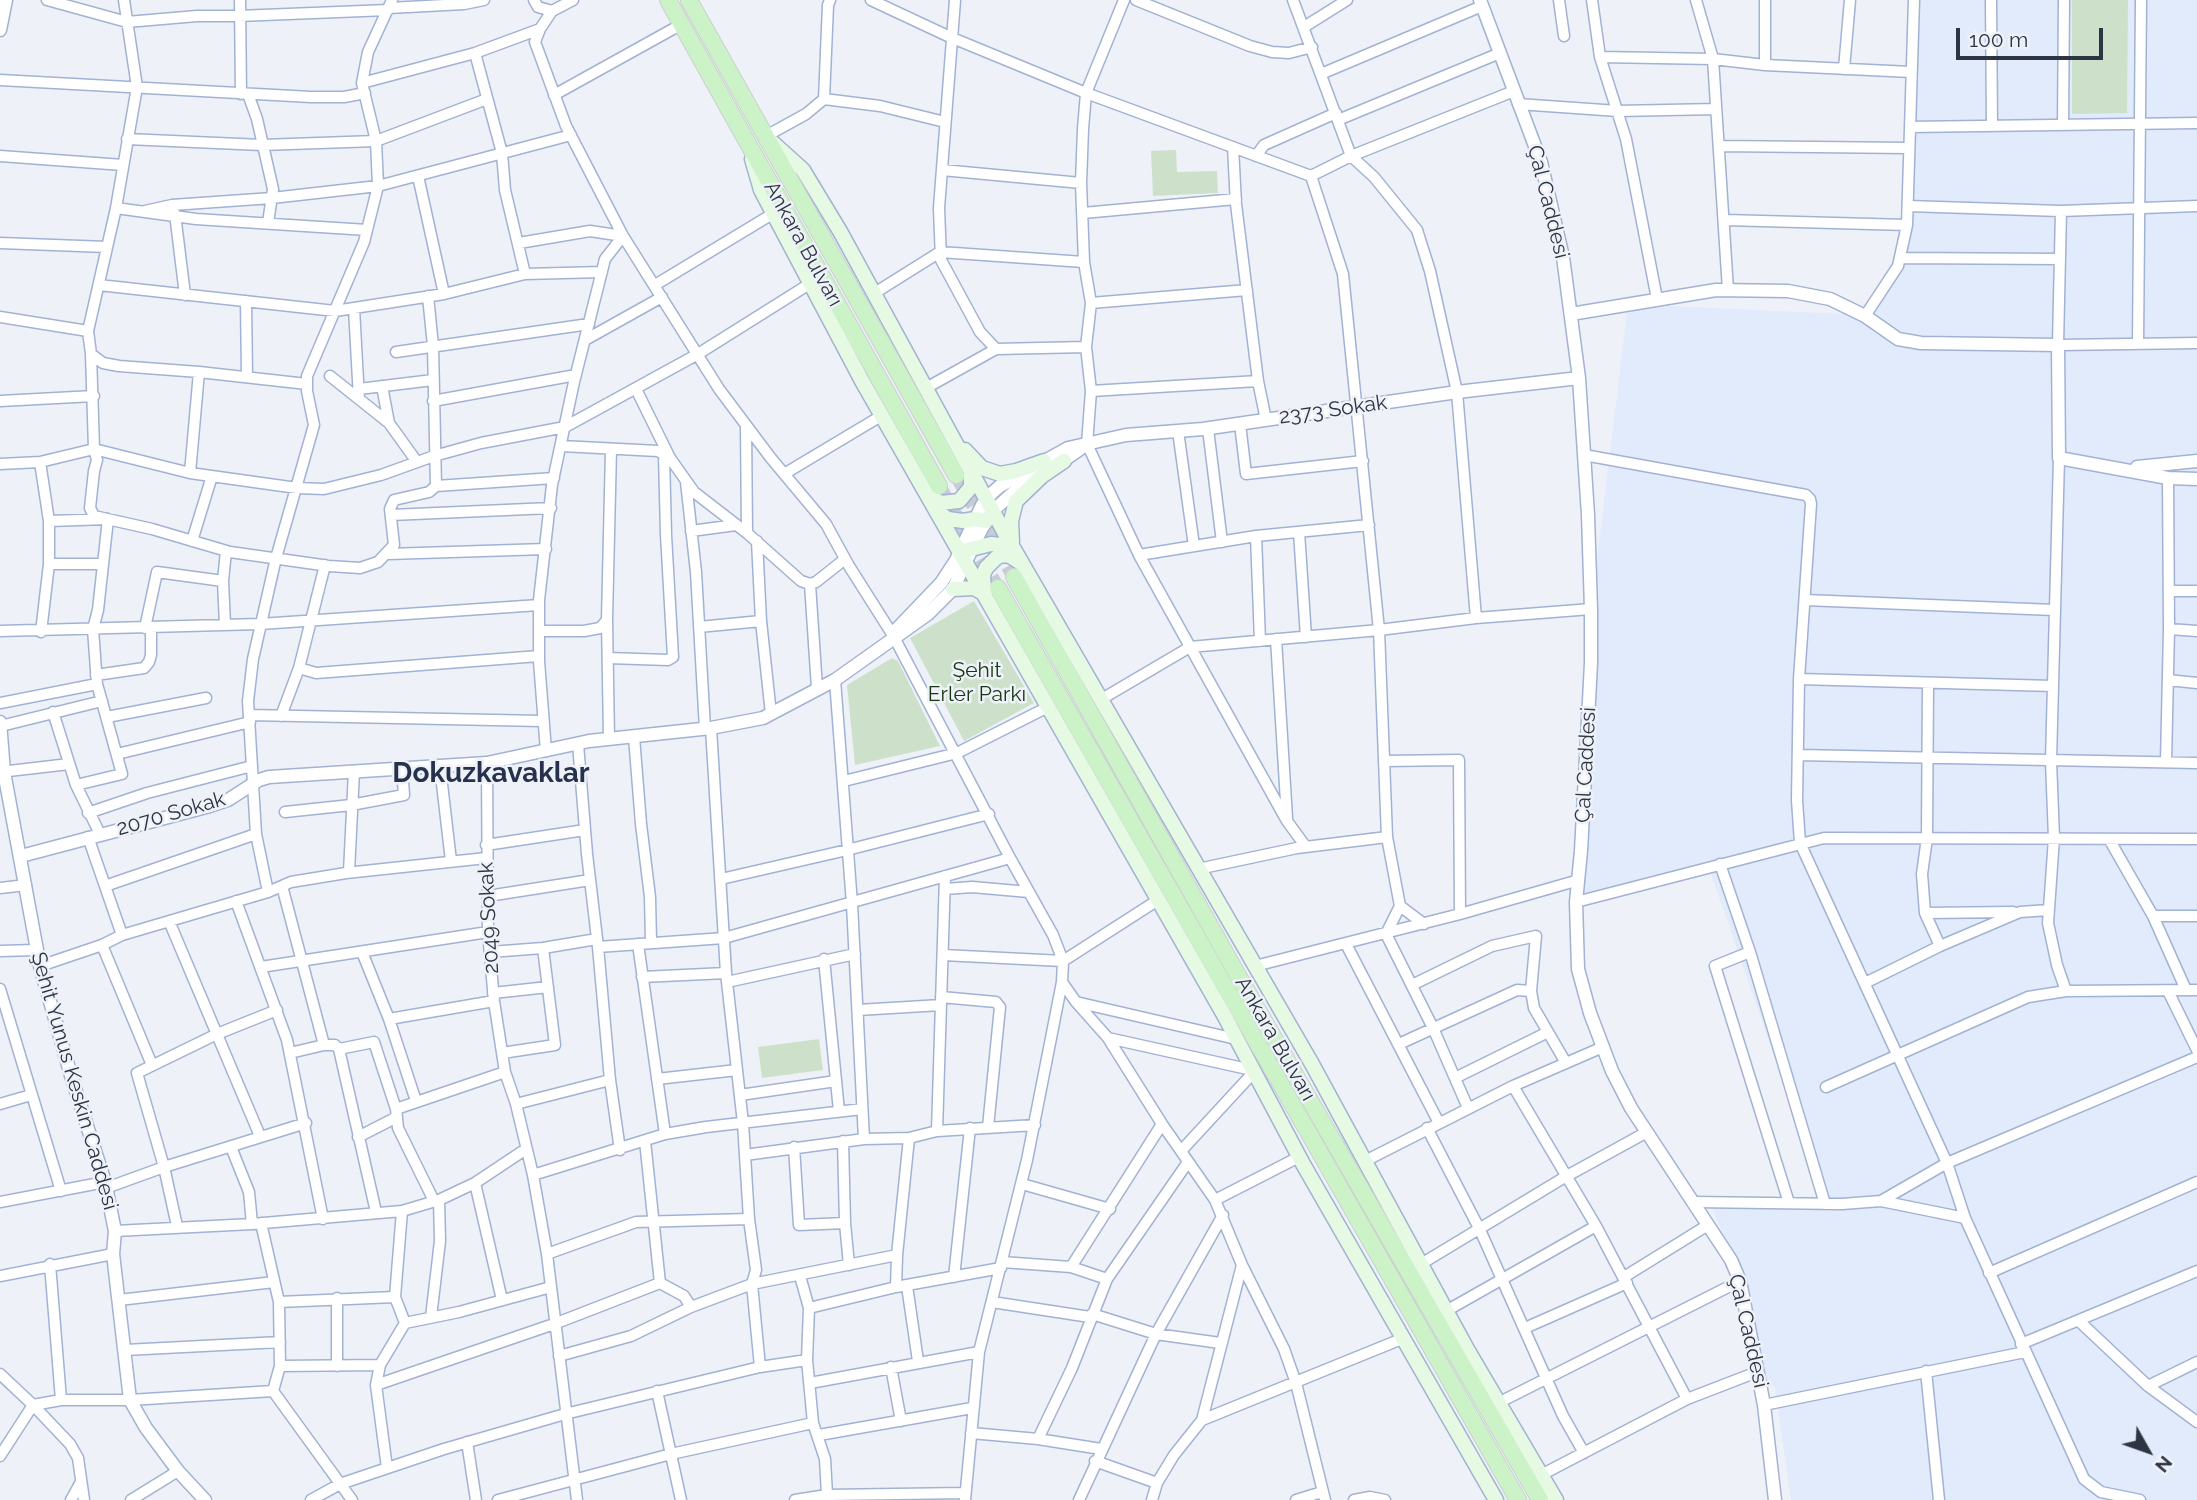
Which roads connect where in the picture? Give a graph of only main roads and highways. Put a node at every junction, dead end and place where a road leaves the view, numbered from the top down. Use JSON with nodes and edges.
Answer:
{"nodes":[{"id":1,"x":668,"y":0,"type":"edge"},
{"id":2,"x":689,"y":0,"type":"edge"},
{"id":3,"x":766,"y":136,"type":"junction"},
{"id":4,"x":747,"y":142,"type":"junction"},
{"id":5,"x":953,"y":438,"type":"junction"},
{"id":6,"x":1044,"y":461,"type":"road end"},
{"id":7,"x":1064,"y":461,"type":"road end"},
{"id":8,"x":963,"y":472,"type":"junction"},
{"id":9,"x":933,"y":491,"type":"junction"},
{"id":10,"x":935,"y":510,"type":"junction"},
{"id":11,"x":985,"y":513,"type":"junction"},
{"id":12,"x":1015,"y":550,"type":"junction"},
{"id":13,"x":966,"y":555,"type":"junction"},
{"id":14,"x":1020,"y":573,"type":"junction"},
{"id":15,"x":953,"y":589,"type":"road end"},
{"id":16,"x":991,"y":591,"type":"junction"},
{"id":17,"x":1496,"y":1500,"type":"edge"},
{"id":18,"x":1518,"y":1500,"type":"edge"},
{"id":19,"x":1540,"y":1500,"type":"edge"},
{"id":20,"x":1556,"y":1500,"type":"edge"}],
"edges":[{"from":1,"to":4,"type":"main road","name":"Ankara Bulvarı"},
{"from":2,"to":3,"type":"main road","name":"Ankara Bulvarı"},
{"from":3,"to":5,"type":"main road"},
{"from":3,"to":8,"type":"main road","name":"Ankara Bulvarı"},
{"from":4,"to":9,"type":"main road","name":"Ankara Bulvarı"},
{"from":4,"to":9,"type":"main road"},
{"from":5,"to":6,"type":"main road"},
{"from":5,"to":8,"type":"main road"},
{"from":7,"to":12,"type":"main road"},
{"from":8,"to":9,"type":"main road"},
{"from":8,"to":11,"type":"main road"},
{"from":9,"to":10,"type":"main road"},
{"from":10,"to":11,"type":"main road"},
{"from":10,"to":13,"type":"main road"},
{"from":11,"to":12,"type":"main road"},
{"from":12,"to":13,"type":"main road"},
{"from":12,"to":14,"type":"main road"},
{"from":13,"to":16,"type":"main road"},
{"from":14,"to":16,"type":"main road"},
{"from":14,"to":19,"type":"main road","name":"Ankara Bulvarı"},
{"from":14,"to":20,"type":"main road"},
{"from":15,"to":16,"type":"main road"},
{"from":16,"to":17,"type":"main road"},
{"from":16,"to":18,"type":"main road","name":"Ankara Bulvarı"}]}
